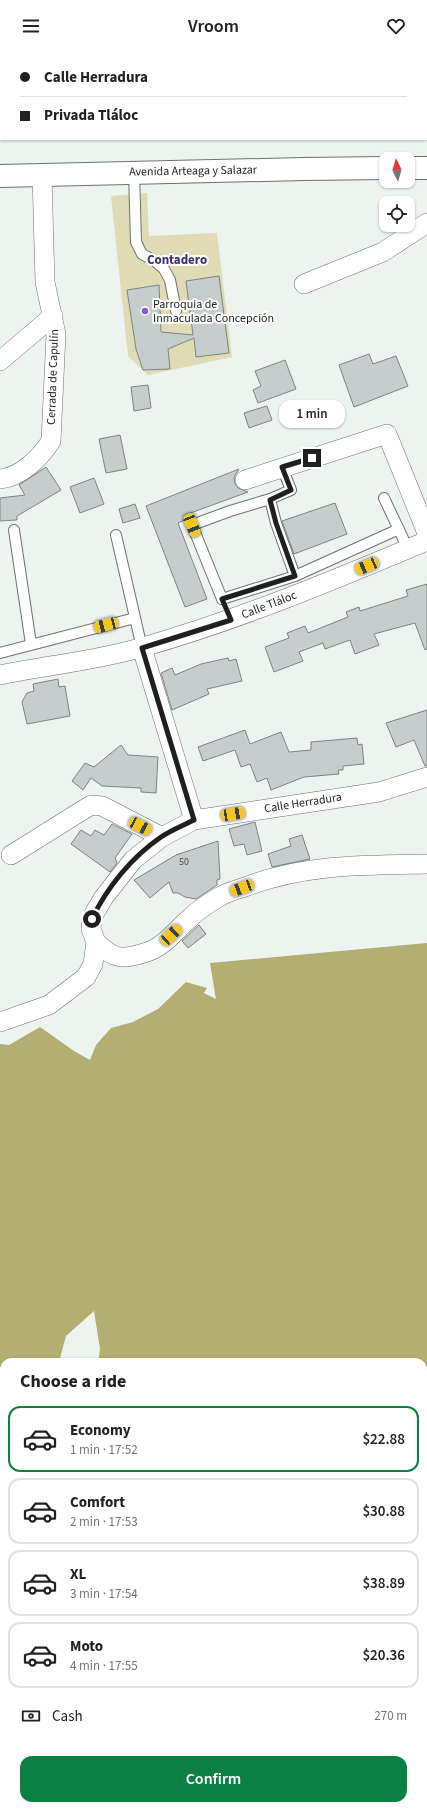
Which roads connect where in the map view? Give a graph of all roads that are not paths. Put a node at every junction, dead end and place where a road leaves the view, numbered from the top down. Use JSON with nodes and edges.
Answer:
{"nodes":[{"id":1,"x":379,"y":168,"type":"edge"},
{"id":2,"x":415,"y":168,"type":"edge"},
{"id":3,"x":427,"y":168,"type":"edge"},
{"id":4,"x":134,"y":172,"type":"junction"},
{"id":5,"x":42,"y":175,"type":"junction"},
{"id":6,"x":0,"y":176,"type":"edge"},
{"id":7,"x":427,"y":223,"type":"edge"},
{"id":8,"x":304,"y":284,"type":"dead end"},
{"id":9,"x":176,"y":311,"type":"dead end"},
{"id":10,"x":53,"y":316,"type":"junction"},
{"id":11,"x":0,"y":362,"type":"edge"},
{"id":12,"x":282,"y":467,"type":"junction"},
{"id":13,"x":0,"y":479,"type":"edge"},
{"id":14,"x":245,"y":480,"type":"dead end"},
{"id":15,"x":384,"y":498,"type":"dead end"},
{"id":16,"x":270,"y":500,"type":"junction"},
{"id":17,"x":399,"y":529,"type":"junction"},
{"id":18,"x":14,"y":530,"type":"dead end"},
{"id":19,"x":427,"y":533,"type":"edge"},
{"id":20,"x":116,"y":534,"type":"dead end"},
{"id":21,"x":427,"y":541,"type":"edge"},
{"id":22,"x":408,"y":549,"type":"junction"},
{"id":23,"x":295,"y":576,"type":"junction"},
{"id":24,"x":222,"y":599,"type":"junction"},
{"id":25,"x":135,"y":618,"type":"junction"},
{"id":26,"x":231,"y":620,"type":"junction"},
{"id":27,"x":32,"y":644,"type":"junction"},
{"id":28,"x":142,"y":648,"type":"junction"},
{"id":29,"x":0,"y":652,"type":"edge"},
{"id":30,"x":0,"y":675,"type":"edge"},
{"id":31,"x":427,"y":777,"type":"edge"},
{"id":32,"x":194,"y":820,"type":"junction"},
{"id":33,"x":162,"y":837,"type":"junction"},
{"id":34,"x":10,"y":855,"type":"dead end"},
{"id":35,"x":427,"y":864,"type":"edge"},
{"id":36,"x":96,"y":942,"type":"junction"},
{"id":37,"x":0,"y":1022,"type":"edge"}],
"edges":[{"from":1,"to":4,"type":"street","name":"Avenida Arteaga y Salazar"},
{"from":2,"to":3,"type":"street"},
{"from":4,"to":5,"type":"street","name":"Avenida Arteaga y Salazar"},
{"from":4,"to":9,"type":"lane"},
{"from":5,"to":6,"type":"street","name":"Avenida Arteaga y Salazar"},
{"from":5,"to":10,"type":"street","name":"Cerrada de Capulín"},
{"from":7,"to":8,"type":"street"},
{"from":10,"to":11,"type":"street"},
{"from":10,"to":13,"type":"street","name":"Cerrada de Capulín"},
{"from":12,"to":14,"type":"street"},
{"from":12,"to":16,"type":"lane"},
{"from":12,"to":19,"type":"street"},
{"from":15,"to":17,"type":"lane"},
{"from":16,"to":23,"type":"lane"},
{"from":16,"to":24,"type":"lane"},
{"from":17,"to":22,"type":"lane"},
{"from":17,"to":23,"type":"lane"},
{"from":18,"to":27,"type":"lane"},
{"from":20,"to":25,"type":"lane"},
{"from":21,"to":22,"type":"street","name":"Calle Tláloc"},
{"from":22,"to":26,"type":"street","name":"Calle Tláloc"},
{"from":23,"to":24,"type":"lane"},
{"from":24,"to":26,"type":"lane"},
{"from":25,"to":27,"type":"lane"},
{"from":25,"to":28,"type":"lane"},
{"from":26,"to":28,"type":"street","name":"Calle Tláloc"},
{"from":27,"to":29,"type":"lane"},
{"from":28,"to":30,"type":"street","name":"Calle Tláloc"},
{"from":28,"to":32,"type":"street"},
{"from":31,"to":32,"type":"street","name":"Calle Herradura"},
{"from":32,"to":33,"type":"street","name":"Calle Herradura"},
{"from":33,"to":34,"type":"street"},
{"from":33,"to":36,"type":"street","name":"Calle Herradura"},
{"from":35,"to":36,"type":"street"},
{"from":36,"to":37,"type":"street","name":"Calle Herradura"}]}
